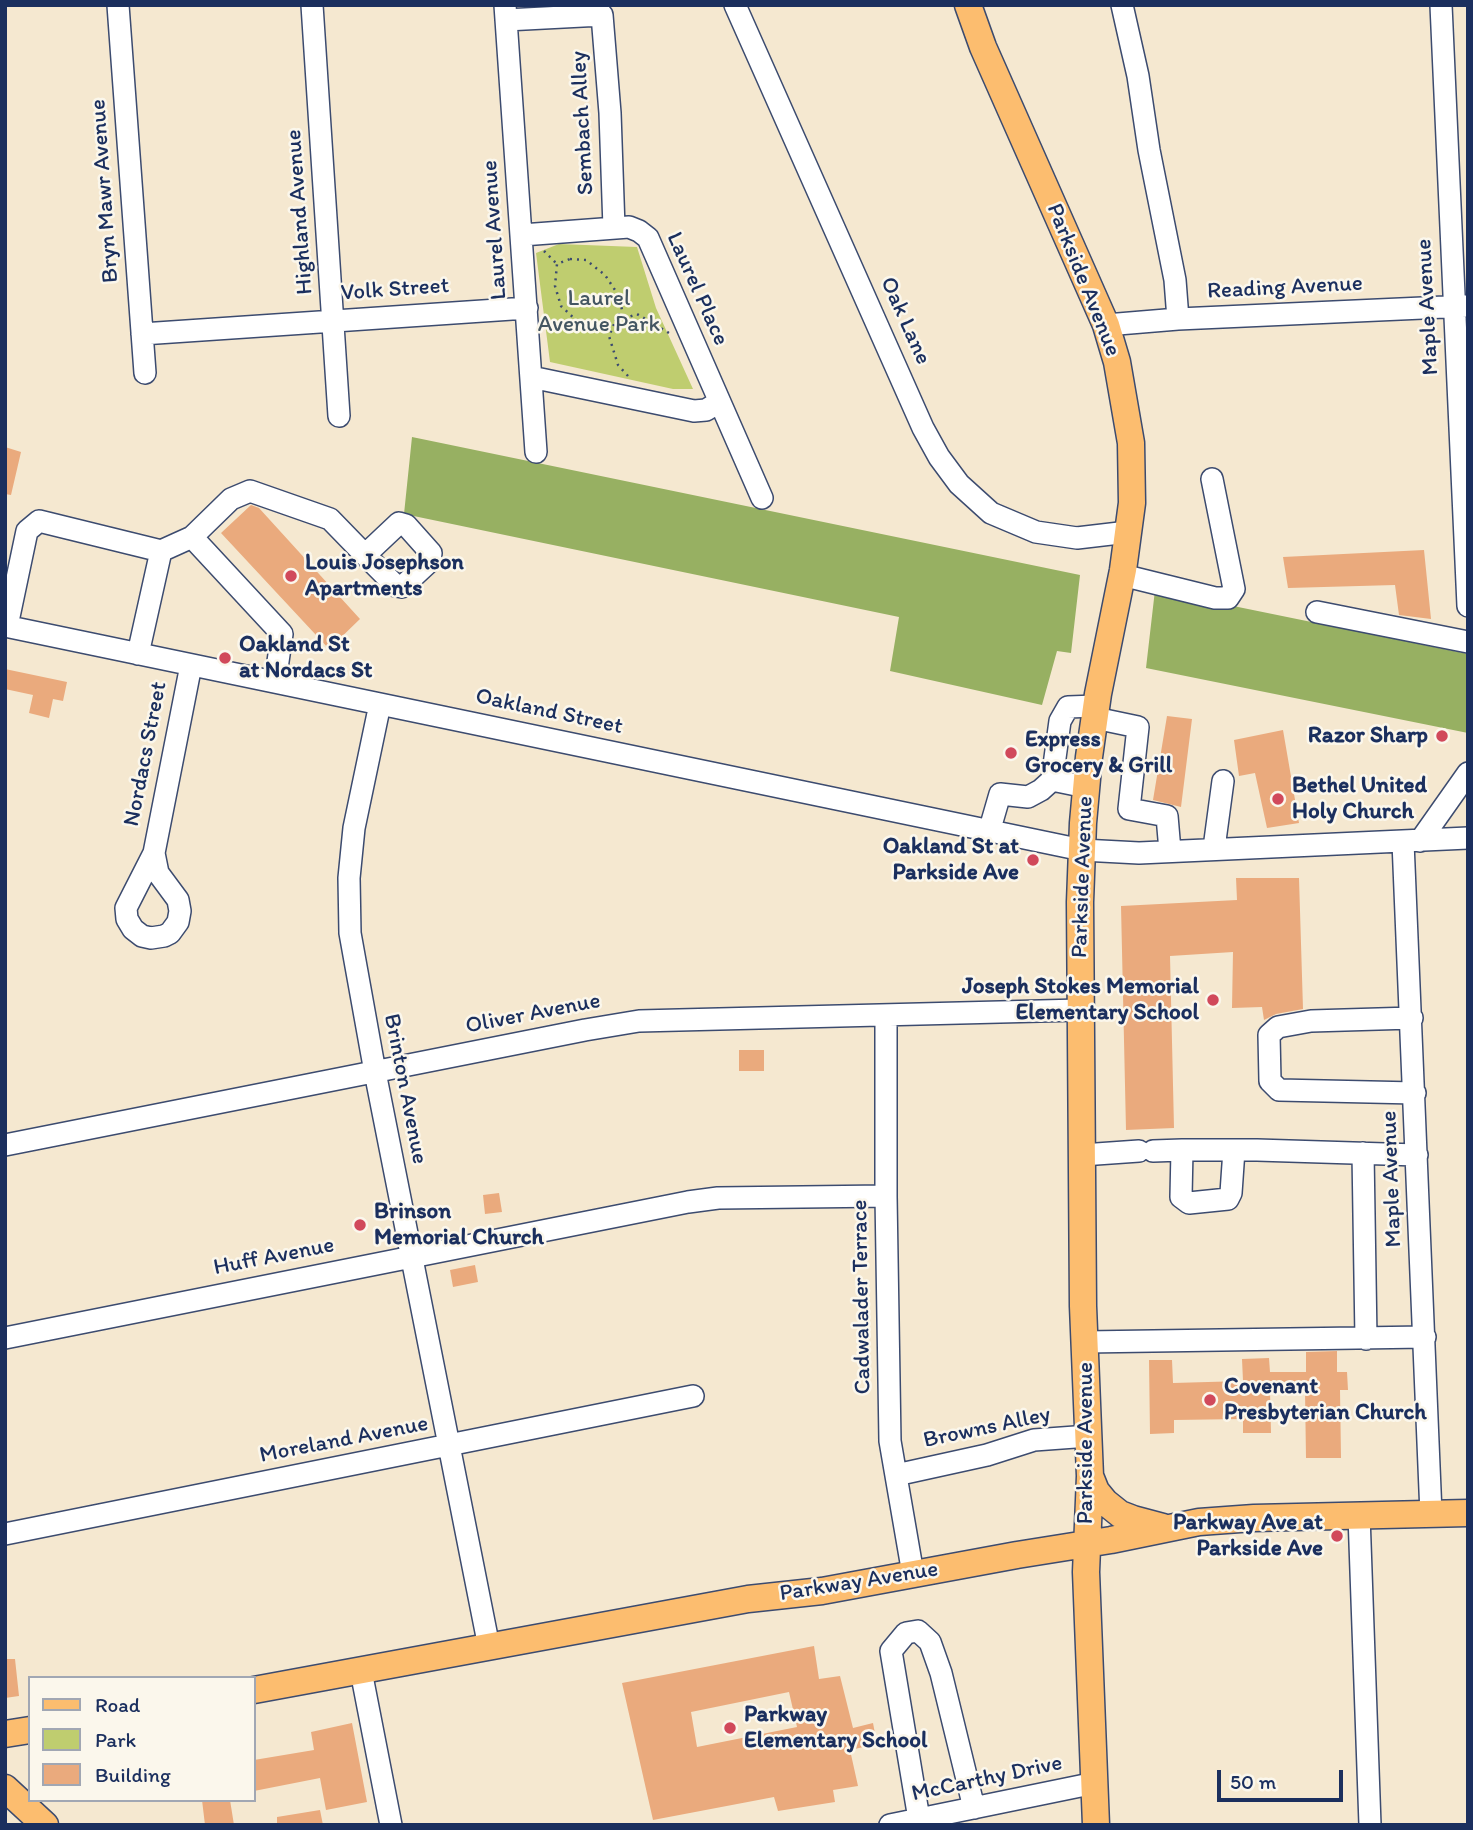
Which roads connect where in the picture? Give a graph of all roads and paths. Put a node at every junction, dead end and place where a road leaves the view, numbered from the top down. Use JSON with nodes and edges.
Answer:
{"nodes":[{"id":1,"x":118,"y":5,"type":"edge"},
{"id":2,"x":312,"y":5,"type":"edge"},
{"id":3,"x":735,"y":5,"type":"edge"},
{"id":4,"x":968,"y":5,"type":"edge"},
{"id":5,"x":1122,"y":5,"type":"edge"},
{"id":6,"x":1441,"y":5,"type":"edge"},
{"id":7,"x":505,"y":13,"type":"edge"},
{"id":8,"x":614,"y":229,"type":"junction"},
{"id":9,"x":522,"y":235,"type":"junction"},
{"id":10,"x":1461,"y":306,"type":"edge"},
{"id":11,"x":527,"y":308,"type":"junction"},
{"id":12,"x":1178,"y":319,"type":"junction"},
{"id":13,"x":333,"y":321,"type":"junction"},
{"id":14,"x":615,"y":322,"type":"junction"},
{"id":15,"x":1106,"y":325,"type":"junction"},
{"id":16,"x":669,"y":333,"type":"dead end"},
{"id":17,"x":142,"y":334,"type":"junction"},
{"id":18,"x":145,"y":373,"type":"dead end"},
{"id":19,"x":531,"y":377,"type":"junction"},
{"id":20,"x":620,"y":380,"type":"dead end"},
{"id":21,"x":719,"y":402,"type":"junction"},
{"id":22,"x":339,"y":416,"type":"dead end"},
{"id":23,"x":536,"y":452,"type":"dead end"},
{"id":24,"x":1212,"y":479,"type":"dead end"},
{"id":25,"x":762,"y":498,"type":"dead end"},
{"id":26,"x":1128,"y":532,"type":"junction"},
{"id":27,"x":192,"y":537,"type":"junction"},
{"id":28,"x":161,"y":551,"type":"junction"},
{"id":29,"x":365,"y":555,"type":"dead end"},
{"id":30,"x":1122,"y":575,"type":"junction"},
{"id":31,"x":1468,"y":606,"type":"edge"},
{"id":32,"x":1317,"y":612,"type":"dead end"},
{"id":33,"x":6,"y":626,"type":"edge"},
{"id":34,"x":1468,"y":642,"type":"edge"},
{"id":35,"x":138,"y":654,"type":"junction"},
{"id":36,"x":191,"y":665,"type":"junction"},
{"id":37,"x":275,"y":682,"type":"junction"},
{"id":38,"x":380,"y":704,"type":"junction"},
{"id":39,"x":1095,"y":712,"type":"junction"},
{"id":40,"x":1468,"y":773,"type":"edge"},
{"id":41,"x":1052,"y":780,"type":"junction"},
{"id":42,"x":1223,"y":781,"type":"dead end"},
{"id":43,"x":1086,"y":787,"type":"junction"},
{"id":44,"x":989,"y":832,"type":"junction"},
{"id":45,"x":1468,"y":838,"type":"edge"},
{"id":46,"x":1411,"y":841,"type":"junction"},
{"id":47,"x":1213,"y":848,"type":"junction"},
{"id":48,"x":1082,"y":849,"type":"junction"},
{"id":49,"x":1170,"y":851,"type":"junction"},
{"id":50,"x":154,"y":853,"type":"dead end"},
{"id":51,"x":1080,"y":1010,"type":"junction"},
{"id":52,"x":886,"y":1016,"type":"junction"},
{"id":53,"x":1412,"y":1018,"type":"junction"},
{"id":54,"x":374,"y":1072,"type":"junction"},
{"id":55,"x":1415,"y":1093,"type":"junction"},
{"id":56,"x":5,"y":1145,"type":"edge"},
{"id":57,"x":1182,"y":1150,"type":"junction"},
{"id":58,"x":1234,"y":1150,"type":"junction"},
{"id":59,"x":1363,"y":1153,"type":"junction"},
{"id":60,"x":1082,"y":1155,"type":"junction"},
{"id":61,"x":1417,"y":1155,"type":"junction"},
{"id":62,"x":886,"y":1196,"type":"junction"},
{"id":63,"x":411,"y":1257,"type":"junction"},
{"id":64,"x":1425,"y":1337,"type":"junction"},
{"id":65,"x":5,"y":1338,"type":"edge"},
{"id":66,"x":1366,"y":1339,"type":"junction"},
{"id":67,"x":1085,"y":1342,"type":"junction"},
{"id":68,"x":693,"y":1396,"type":"dead end"},
{"id":69,"x":1089,"y":1436,"type":"junction"},
{"id":70,"x":448,"y":1446,"type":"junction"},
{"id":71,"x":897,"y":1475,"type":"junction"},
{"id":72,"x":1090,"y":1476,"type":"junction"},
{"id":73,"x":1468,"y":1513,"type":"edge"},
{"id":74,"x":1431,"y":1514,"type":"junction"},
{"id":75,"x":1359,"y":1515,"type":"junction"},
{"id":76,"x":1165,"y":1527,"type":"junction"},
{"id":77,"x":5,"y":1534,"type":"edge"},
{"id":78,"x":1086,"y":1544,"type":"junction"},
{"id":79,"x":913,"y":1574,"type":"junction"},
{"id":80,"x":489,"y":1647,"type":"junction"},
{"id":81,"x":361,"y":1671,"type":"junction"},
{"id":82,"x":256,"y":1690,"type":"edge"},
{"id":83,"x":28,"y":1730,"type":"edge"},
{"id":84,"x":5,"y":1734,"type":"edge"},
{"id":85,"x":1095,"y":1783,"type":"junction"},
{"id":86,"x":5,"y":1788,"type":"edge"},
{"id":87,"x":974,"y":1808,"type":"junction"},
{"id":88,"x":919,"y":1822,"type":"edge"},
{"id":89,"x":45,"y":1825,"type":"edge"},
{"id":90,"x":391,"y":1825,"type":"edge"},
{"id":91,"x":890,"y":1825,"type":"edge"},
{"id":92,"x":1096,"y":1825,"type":"edge"},
{"id":93,"x":1370,"y":1825,"type":"edge"}],
"edges":[{"from":1,"to":17,"type":"street","name":"Bryn Mawr Avenue"},
{"from":2,"to":13,"type":"street","name":"Highland Avenue"},
{"from":3,"to":26,"type":"street","name":"Oak Lane"},
{"from":4,"to":15,"type":"main road","name":"Parkside Avenue"},
{"from":5,"to":12,"type":"street"},
{"from":6,"to":10,"type":"street","name":"Maple Avenue"},
{"from":7,"to":8,"type":"street","name":"Sembach Alley"},
{"from":7,"to":9,"type":"street","name":"Laurel Avenue"},
{"from":8,"to":9,"type":"street","name":"Laurel Place"},
{"from":8,"to":21,"type":"street","name":"Laurel Place"},
{"from":9,"to":11,"type":"street","name":"Laurel Avenue"},
{"from":10,"to":12,"type":"street","name":"Reading Avenue"},
{"from":10,"to":31,"type":"street","name":"Maple Avenue"},
{"from":11,"to":13,"type":"street","name":"Volk Street"},
{"from":11,"to":19,"type":"street","name":"Laurel Avenue"},
{"from":12,"to":15,"type":"street","name":"Reading Avenue"},
{"from":13,"to":17,"type":"street","name":"Volk Street"},
{"from":13,"to":22,"type":"street","name":"Highland Avenue"},
{"from":14,"to":14,"type":"path"},
{"from":14,"to":16,"type":"path"},
{"from":14,"to":20,"type":"path"},
{"from":15,"to":26,"type":"main road","name":"Parkside Avenue"},
{"from":17,"to":18,"type":"street","name":"Bryn Mawr Avenue"},
{"from":19,"to":21,"type":"street"},
{"from":19,"to":23,"type":"street","name":"Laurel Avenue"},
{"from":21,"to":25,"type":"street","name":"Laurel Place"},
{"from":24,"to":30,"type":"street"},
{"from":26,"to":30,"type":"main road","name":"Parkside Avenue"},
{"from":27,"to":28,"type":"street"},
{"from":27,"to":29,"type":"street"},
{"from":27,"to":37,"type":"street"},
{"from":28,"to":33,"type":"street"},
{"from":28,"to":35,"type":"street"},
{"from":30,"to":39,"type":"main road","name":"Parkside Avenue"},
{"from":32,"to":34,"type":"street"},
{"from":33,"to":35,"type":"street","name":"Oakland Street"},
{"from":35,"to":36,"type":"street","name":"Oakland Street"},
{"from":36,"to":37,"type":"street","name":"Oakland Street"},
{"from":36,"to":50,"type":"street","name":"Nordacs Street"},
{"from":37,"to":38,"type":"street","name":"Oakland Street"},
{"from":38,"to":44,"type":"street","name":"Oakland Street"},
{"from":38,"to":54,"type":"street","name":"Brinton Avenue"},
{"from":39,"to":41,"type":"street"},
{"from":39,"to":43,"type":"main road","name":"Parkside Avenue"},
{"from":39,"to":49,"type":"street"},
{"from":40,"to":46,"type":"street"},
{"from":41,"to":43,"type":"street"},
{"from":41,"to":44,"type":"street"},
{"from":42,"to":47,"type":"street"},
{"from":43,"to":48,"type":"main road","name":"Parkside Avenue"},
{"from":44,"to":48,"type":"street","name":"Oakland Street"},
{"from":45,"to":46,"type":"street","name":"Oakland Street"},
{"from":46,"to":47,"type":"street","name":"Oakland Street"},
{"from":46,"to":53,"type":"street","name":"Maple Avenue"},
{"from":47,"to":49,"type":"street","name":"Oakland Street"},
{"from":48,"to":49,"type":"street","name":"Oakland Street"},
{"from":48,"to":51,"type":"main road","name":"Parkside Avenue"},
{"from":51,"to":52,"type":"street","name":"Oliver Avenue"},
{"from":51,"to":60,"type":"main road","name":"Parkside Avenue"},
{"from":52,"to":54,"type":"street","name":"Oliver Avenue"},
{"from":52,"to":62,"type":"street","name":"Cadwalader Terrace"},
{"from":53,"to":55,"type":"street","name":"Maple Avenue"},
{"from":53,"to":55,"type":"street"},
{"from":54,"to":56,"type":"street","name":"Oliver Avenue"},
{"from":54,"to":63,"type":"street","name":"Brinton Avenue"},
{"from":55,"to":61,"type":"street","name":"Maple Avenue"},
{"from":57,"to":58,"type":"street"},
{"from":57,"to":58,"type":"street"},
{"from":57,"to":60,"type":"street"},
{"from":58,"to":59,"type":"street"},
{"from":59,"to":61,"type":"street"},
{"from":59,"to":66,"type":"street"},
{"from":60,"to":67,"type":"main road","name":"Parkside Avenue"},
{"from":61,"to":64,"type":"street","name":"Maple Avenue"},
{"from":62,"to":63,"type":"street","name":"Huff Avenue"},
{"from":62,"to":71,"type":"street","name":"Cadwalader Terrace"},
{"from":63,"to":65,"type":"street","name":"Huff Avenue"},
{"from":63,"to":70,"type":"street","name":"Brinton Avenue"},
{"from":64,"to":66,"type":"street"},
{"from":64,"to":74,"type":"street","name":"Maple Avenue"},
{"from":66,"to":67,"type":"street"},
{"from":67,"to":69,"type":"main road","name":"Parkside Avenue"},
{"from":68,"to":70,"type":"street","name":"Moreland Avenue"},
{"from":69,"to":71,"type":"street","name":"Browns Alley"},
{"from":69,"to":72,"type":"main road","name":"Parkside Avenue"},
{"from":70,"to":77,"type":"street","name":"Moreland Avenue"},
{"from":70,"to":80,"type":"street","name":"Brinton Avenue"},
{"from":71,"to":79,"type":"street","name":"Cadwalader Terrace"},
{"from":72,"to":76,"type":"main road"},
{"from":72,"to":78,"type":"main road","name":"Parkside Avenue"},
{"from":73,"to":74,"type":"main road","name":"Parkway Avenue"},
{"from":74,"to":75,"type":"main road","name":"Parkway Avenue"},
{"from":75,"to":76,"type":"main road","name":"Parkway Avenue"},
{"from":75,"to":93,"type":"street"},
{"from":76,"to":78,"type":"main road","name":"Parkway Avenue"},
{"from":78,"to":79,"type":"main road","name":"Parkway Avenue"},
{"from":78,"to":85,"type":"main road","name":"Parkside Avenue"},
{"from":79,"to":80,"type":"main road","name":"Parkway Avenue"},
{"from":80,"to":81,"type":"main road","name":"Parkway Avenue"},
{"from":81,"to":82,"type":"main road","name":"Parkway Avenue"},
{"from":81,"to":90,"type":"street"},
{"from":83,"to":84,"type":"main road"},
{"from":85,"to":87,"type":"street","name":"McCarthy Drive"},
{"from":85,"to":92,"type":"main road","name":"Parkside Avenue"},
{"from":86,"to":89,"type":"main road"},
{"from":87,"to":88,"type":"street","name":"McCarthy Drive"},
{"from":87,"to":88,"type":"street"},
{"from":88,"to":91,"type":"street","name":"McCarthy Drive"}]}
